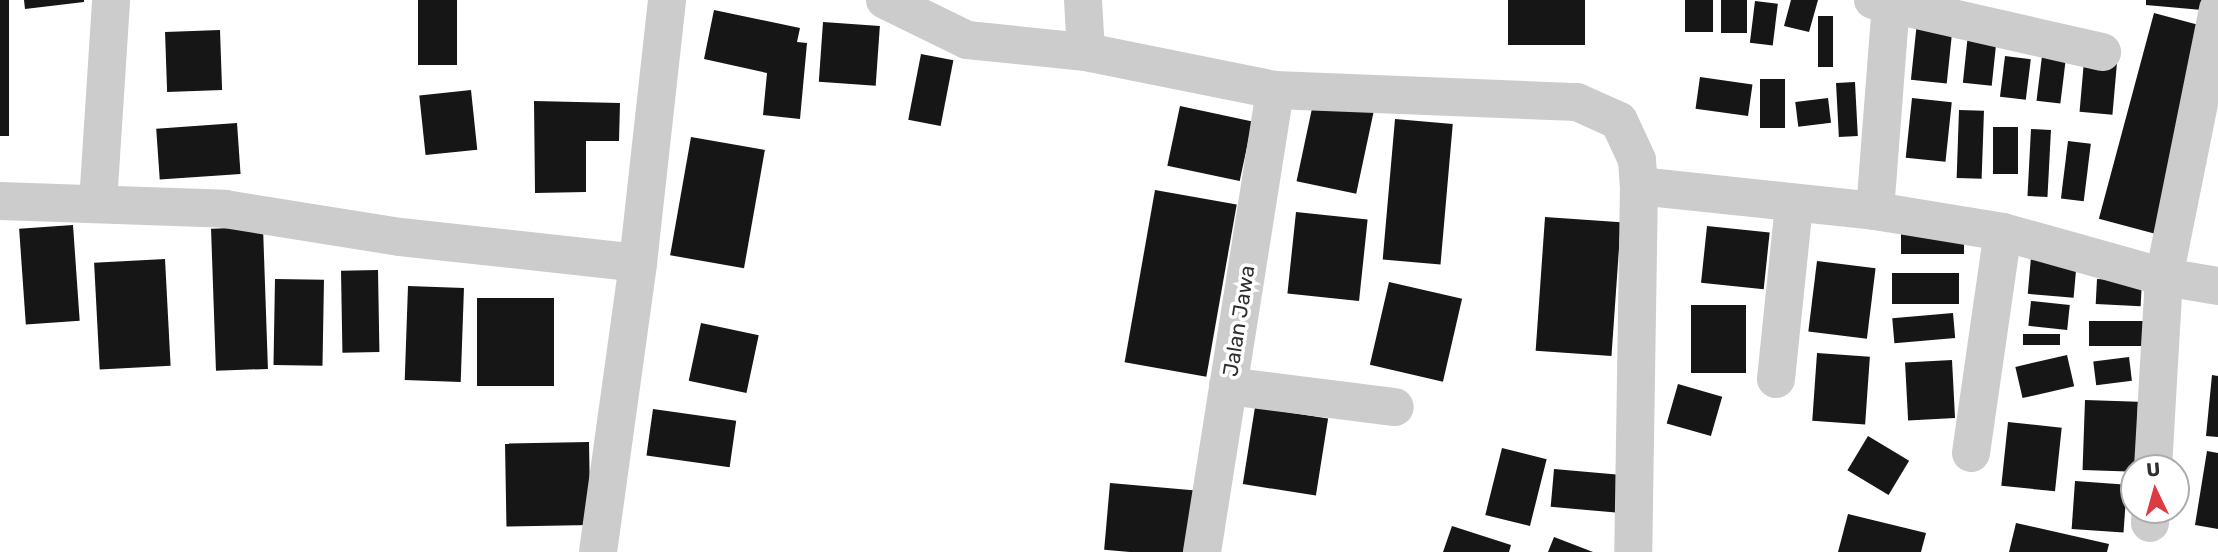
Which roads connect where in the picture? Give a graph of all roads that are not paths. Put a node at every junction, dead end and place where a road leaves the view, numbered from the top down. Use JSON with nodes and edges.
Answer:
{"nodes":[{"id":1,"x":111,"y":0,"type":"edge"},
{"id":2,"x":667,"y":0,"type":"edge"},
{"id":3,"x":885,"y":0,"type":"edge"},
{"id":4,"x":1083,"y":0,"type":"edge"},
{"id":5,"x":1882,"y":2,"type":"edge"},
{"id":6,"x":2218,"y":9,"type":"edge"},
{"id":7,"x":1086,"y":52,"type":"junction"},
{"id":8,"x":2102,"y":52,"type":"dead end"},
{"id":9,"x":1275,"y":90,"type":"junction"},
{"id":10,"x":1639,"y":186,"type":"junction"},
{"id":11,"x":0,"y":201,"type":"edge"},
{"id":12,"x":98,"y":203,"type":"junction"},
{"id":13,"x":1794,"y":204,"type":"junction"},
{"id":14,"x":1875,"y":211,"type":"junction"},
{"id":15,"x":2003,"y":232,"type":"junction"},
{"id":16,"x":638,"y":263,"type":"junction"},
{"id":17,"x":2164,"y":277,"type":"junction"},
{"id":18,"x":2218,"y":286,"type":"edge"},
{"id":19,"x":1776,"y":379,"type":"dead end"},
{"id":20,"x":1228,"y":386,"type":"junction"},
{"id":21,"x":1395,"y":407,"type":"dead end"},
{"id":22,"x":1971,"y":453,"type":"dead end"},
{"id":23,"x":2154,"y":454,"type":"edge"},
{"id":24,"x":598,"y":552,"type":"edge"},
{"id":25,"x":1202,"y":552,"type":"edge"},
{"id":26,"x":1633,"y":552,"type":"edge"}],
"edges":[{"from":1,"to":12,"type":"street"},
{"from":2,"to":16,"type":"street"},
{"from":3,"to":7,"type":"street"},
{"from":4,"to":7,"type":"street"},
{"from":5,"to":8,"type":"street"},
{"from":5,"to":14,"type":"street"},
{"from":6,"to":17,"type":"street"},
{"from":7,"to":9,"type":"street"},
{"from":9,"to":10,"type":"street"},
{"from":9,"to":20,"type":"street","name":"Jalan Jawa"},
{"from":10,"to":13,"type":"street"},
{"from":10,"to":26,"type":"street"},
{"from":11,"to":12,"type":"street"},
{"from":12,"to":16,"type":"street"},
{"from":13,"to":14,"type":"street"},
{"from":13,"to":19,"type":"street"},
{"from":14,"to":15,"type":"street"},
{"from":15,"to":17,"type":"street"},
{"from":15,"to":22,"type":"street"},
{"from":16,"to":24,"type":"street"},
{"from":17,"to":18,"type":"street"},
{"from":17,"to":23,"type":"street"},
{"from":20,"to":21,"type":"street"},
{"from":20,"to":25,"type":"street","name":"Jalan Jawa"}]}
